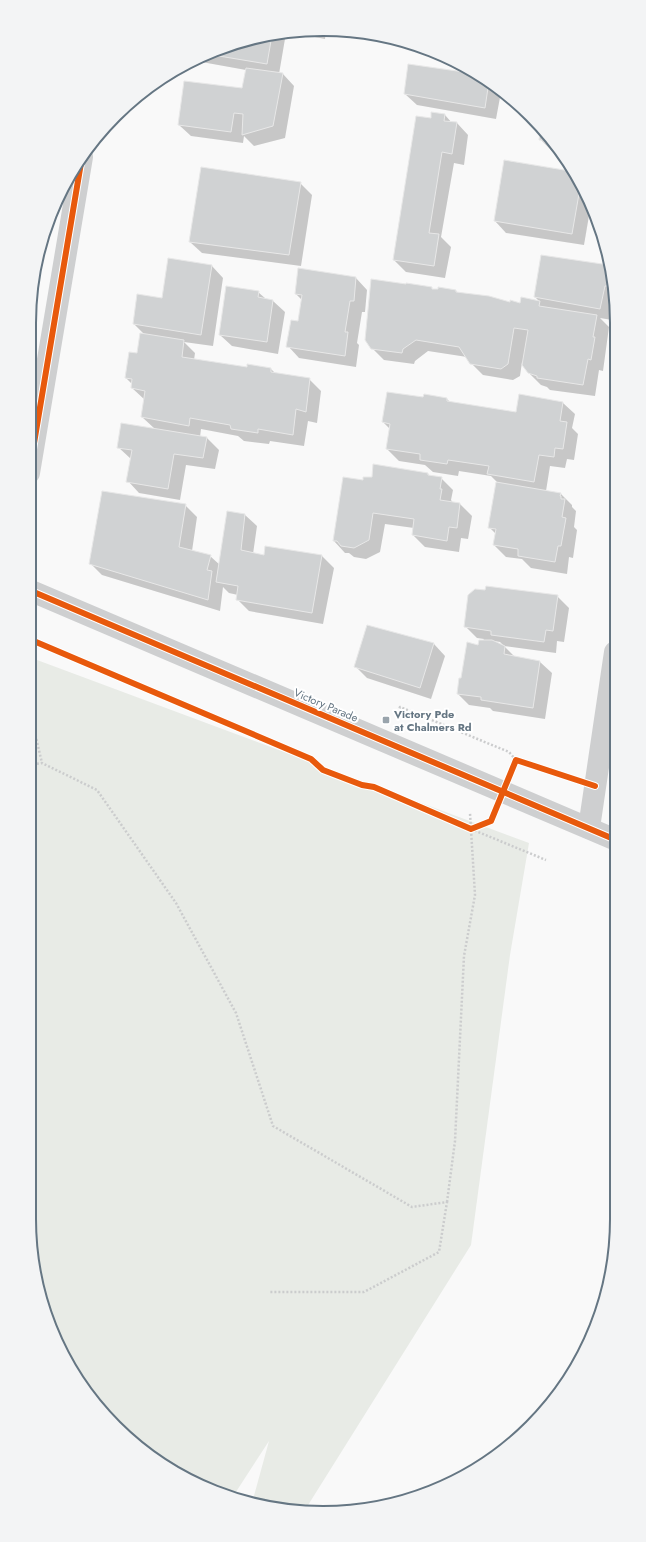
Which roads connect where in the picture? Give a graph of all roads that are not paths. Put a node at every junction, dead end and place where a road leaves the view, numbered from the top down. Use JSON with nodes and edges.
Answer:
{"nodes":[{"id":1,"x":80,"y":170,"type":"edge"},
{"id":2,"x":36,"y":432,"type":"edge"},
{"id":3,"x":36,"y":593,"type":"edge"},
{"id":4,"x":610,"y":691,"type":"edge"},
{"id":5,"x":589,"y":828,"type":"junction"},
{"id":6,"x":610,"y":837,"type":"edge"}],
"edges":[{"from":1,"to":2,"type":"street"},
{"from":3,"to":5,"type":"street","name":"Victory Parade"},
{"from":4,"to":5,"type":"street"},
{"from":5,"to":6,"type":"street","name":"Victory Parade"}]}
